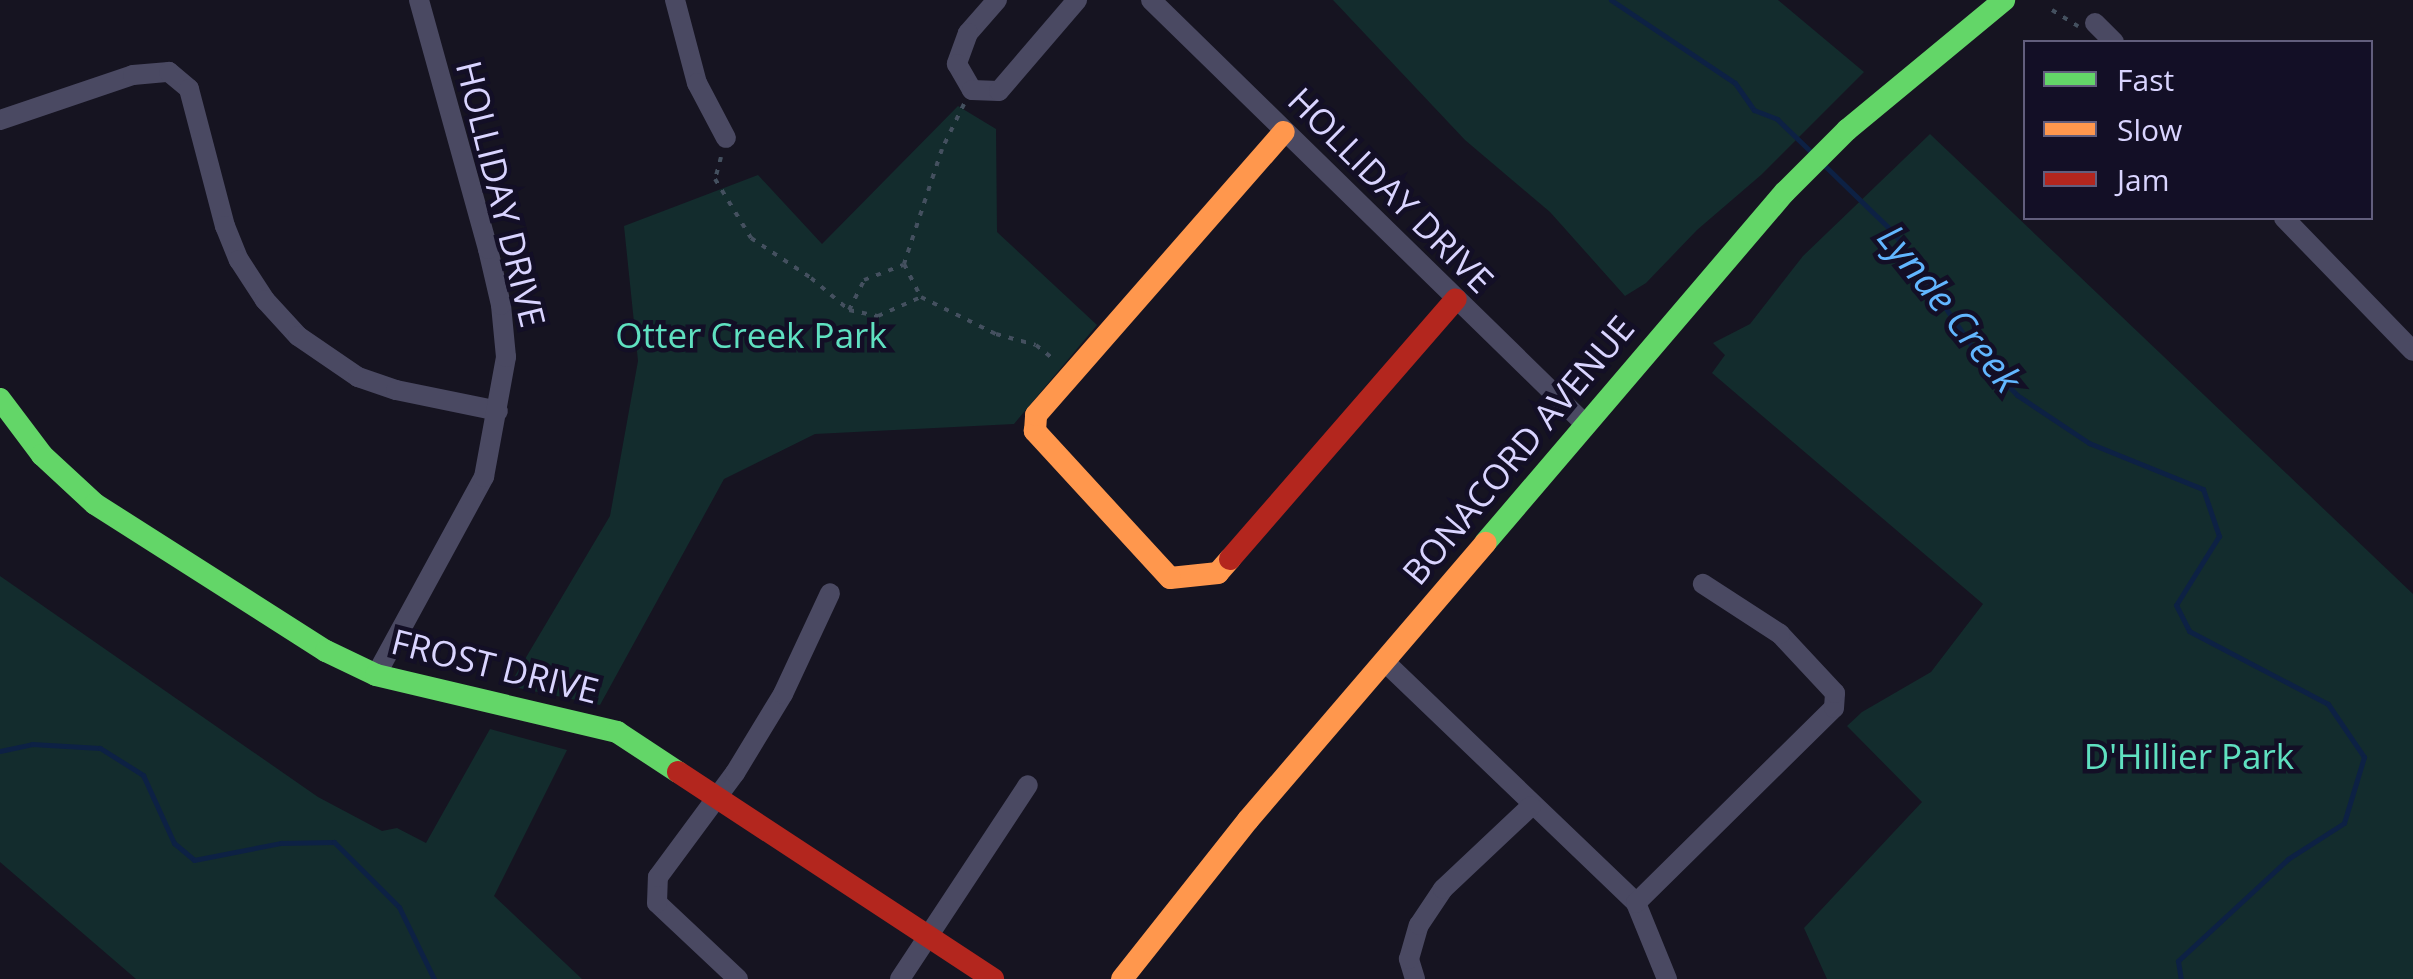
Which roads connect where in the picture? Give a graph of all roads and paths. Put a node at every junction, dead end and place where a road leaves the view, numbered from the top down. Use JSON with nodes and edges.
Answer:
{"nodes":[{"id":1,"x":419,"y":0,"type":"edge"},
{"id":2,"x":676,"y":0,"type":"edge"},
{"id":3,"x":996,"y":0,"type":"edge"},
{"id":4,"x":1077,"y":0,"type":"edge"},
{"id":5,"x":1151,"y":0,"type":"edge"},
{"id":6,"x":2004,"y":0,"type":"edge"},
{"id":7,"x":2052,"y":10,"type":"dead end"},
{"id":8,"x":2095,"y":23,"type":"joint"},
{"id":9,"x":2112,"y":40,"type":"edge"},
{"id":10,"x":972,"y":90,"type":"junction"},
{"id":11,"x":0,"y":120,"type":"edge"},
{"id":12,"x":1284,"y":132,"type":"junction"},
{"id":13,"x":726,"y":138,"type":"joint"},
{"id":14,"x":2286,"y":220,"type":"edge"},
{"id":15,"x":904,"y":264,"type":"junction"},
{"id":16,"x":921,"y":297,"type":"junction"},
{"id":17,"x":1456,"y":299,"type":"junction"},
{"id":18,"x":848,"y":310,"type":"junction"},
{"id":19,"x":2413,"y":351,"type":"edge"},
{"id":20,"x":1072,"y":375,"type":"junction"},
{"id":21,"x":0,"y":399,"type":"edge"},
{"id":22,"x":498,"y":411,"type":"junction"},
{"id":23,"x":1586,"y":425,"type":"junction"},
{"id":24,"x":1702,"y":584,"type":"dead end"},
{"id":25,"x":830,"y":594,"type":"dead end"},
{"id":26,"x":1384,"y":660,"type":"junction"},
{"id":27,"x":376,"y":675,"type":"junction"},
{"id":28,"x":1028,"y":785,"type":"dead end"},
{"id":29,"x":720,"y":796,"type":"junction"},
{"id":30,"x":1531,"y":806,"type":"junction"},
{"id":31,"x":1636,"y":904,"type":"junction"},
{"id":32,"x":928,"y":937,"type":"junction"},
{"id":33,"x":738,"y":979,"type":"edge"},
{"id":34,"x":900,"y":979,"type":"edge"},
{"id":35,"x":993,"y":979,"type":"edge"},
{"id":36,"x":1122,"y":979,"type":"edge"},
{"id":37,"x":1415,"y":979,"type":"edge"},
{"id":38,"x":1667,"y":979,"type":"edge"}],
"edges":[{"from":1,"to":22,"type":"street","name":"HOLLIDAY DRIVE"},
{"from":2,"to":13,"type":"street"},
{"from":3,"to":10,"type":"street"},
{"from":4,"to":10,"type":"street"},
{"from":5,"to":12,"type":"street","name":"HOLLIDAY DRIVE"},
{"from":6,"to":23,"type":"street","name":"BONACORD AVENUE"},
{"from":7,"to":8,"type":"path"},
{"from":8,"to":9,"type":"street"},
{"from":10,"to":15,"type":"path"},
{"from":11,"to":22,"type":"street"},
{"from":12,"to":17,"type":"street","name":"HOLLIDAY DRIVE"},
{"from":12,"to":20,"type":"street"},
{"from":13,"to":18,"type":"path"},
{"from":14,"to":19,"type":"street"},
{"from":15,"to":16,"type":"path"},
{"from":15,"to":18,"type":"path"},
{"from":16,"to":18,"type":"path"},
{"from":16,"to":20,"type":"path"},
{"from":17,"to":20,"type":"street"},
{"from":17,"to":23,"type":"street","name":"HOLLIDAY DRIVE"},
{"from":21,"to":27,"type":"street","name":"FROST DRIVE"},
{"from":22,"to":27,"type":"street","name":"HOLLIDAY DRIVE"},
{"from":23,"to":26,"type":"street","name":"BONACORD AVENUE"},
{"from":24,"to":31,"type":"street"},
{"from":25,"to":29,"type":"street"},
{"from":26,"to":30,"type":"street"},
{"from":26,"to":36,"type":"street","name":"BONACORD AVENUE"},
{"from":27,"to":29,"type":"street","name":"FROST DRIVE"},
{"from":28,"to":32,"type":"street"},
{"from":29,"to":32,"type":"street","name":"FROST DRIVE"},
{"from":29,"to":33,"type":"street"},
{"from":30,"to":31,"type":"street"},
{"from":30,"to":37,"type":"street"},
{"from":31,"to":38,"type":"street"},
{"from":32,"to":34,"type":"street"},
{"from":32,"to":35,"type":"street","name":"FROST DRIVE"}]}
